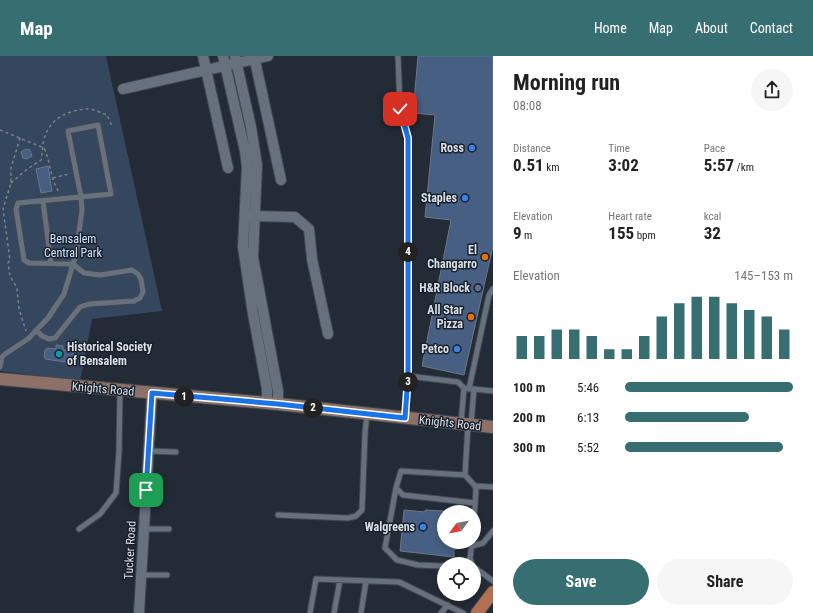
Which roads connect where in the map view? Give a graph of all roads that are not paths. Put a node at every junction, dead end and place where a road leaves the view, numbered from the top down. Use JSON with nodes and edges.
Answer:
{"nodes":[{"id":1,"x":203,"y":56,"type":"edge"},
{"id":2,"x":268,"y":56,"type":"edge"},
{"id":3,"x":398,"y":56,"type":"edge"},
{"id":4,"x":254,"y":57,"type":"edge"},
{"id":5,"x":236,"y":59,"type":"edge"},
{"id":6,"x":224,"y":61,"type":"edge"},
{"id":7,"x":205,"y":69,"type":"junction"},
{"id":8,"x":123,"y":89,"type":"dead end"},
{"id":9,"x":228,"y":168,"type":"dead end"},
{"id":10,"x":281,"y":180,"type":"dead end"},
{"id":11,"x":81,"y":197,"type":"junction"},
{"id":12,"x":43,"y":201,"type":"junction"},
{"id":13,"x":250,"y":216,"type":"junction"},
{"id":14,"x":51,"y":263,"type":"junction"},
{"id":15,"x":73,"y":264,"type":"junction"},
{"id":16,"x":493,"y":289,"type":"edge"},
{"id":17,"x":36,"y":330,"type":"junction"},
{"id":18,"x":328,"y":334,"type":"dead end"},
{"id":19,"x":0,"y":367,"type":"edge"},
{"id":20,"x":408,"y":376,"type":"junction"},
{"id":21,"x":0,"y":379,"type":"edge"},
{"id":22,"x":469,"y":389,"type":"junction"},
{"id":23,"x":120,"y":390,"type":"junction"},
{"id":24,"x":493,"y":391,"type":"edge"},
{"id":25,"x":152,"y":393,"type":"junction"},
{"id":26,"x":273,"y":404,"type":"junction"},
{"id":27,"x":367,"y":414,"type":"junction"},
{"id":28,"x":405,"y":418,"type":"junction"},
{"id":29,"x":467,"y":425,"type":"junction"},
{"id":30,"x":493,"y":427,"type":"edge"},
{"id":31,"x":148,"y":451,"type":"junction"},
{"id":32,"x":176,"y":452,"type":"dead end"},
{"id":33,"x":465,"y":476,"type":"junction"},
{"id":34,"x":475,"y":486,"type":"junction"},
{"id":35,"x":493,"y":487,"type":"edge"},
{"id":36,"x":396,"y":488,"type":"junction"},
{"id":37,"x":475,"y":503,"type":"joint"},
{"id":38,"x":278,"y":515,"type":"dead end"},
{"id":39,"x":79,"y":529,"type":"dead end"},
{"id":40,"x":144,"y":529,"type":"junction"},
{"id":41,"x":169,"y":530,"type":"dead end"},
{"id":42,"x":493,"y":531,"type":"edge"},
{"id":43,"x":481,"y":543,"type":"edge"},
{"id":44,"x":437,"y":566,"type":"edge"},
{"id":45,"x":481,"y":572,"type":"edge"},
{"id":46,"x":142,"y":574,"type":"junction"},
{"id":47,"x":167,"y":575,"type":"dead end"},
{"id":48,"x":340,"y":580,"type":"junction"},
{"id":49,"x":366,"y":581,"type":"junction"},
{"id":50,"x":493,"y":581,"type":"edge"},
{"id":51,"x":493,"y":592,"type":"edge"},
{"id":52,"x":448,"y":605,"type":"junction"},
{"id":53,"x":139,"y":613,"type":"edge"},
{"id":54,"x":310,"y":613,"type":"edge"},
{"id":55,"x":334,"y":613,"type":"edge"},
{"id":56,"x":361,"y":613,"type":"edge"},
{"id":57,"x":441,"y":613,"type":"edge"},
{"id":58,"x":463,"y":613,"type":"edge"},
{"id":59,"x":477,"y":613,"type":"edge"}],
"edges":[{"from":1,"to":7,"type":"street"},
{"from":2,"to":4,"type":"street"},
{"from":3,"to":20,"type":"lane"},
{"from":4,"to":5,"type":"street"},
{"from":4,"to":10,"type":"street"},
{"from":5,"to":6,"type":"street"},
{"from":5,"to":13,"type":"street"},
{"from":6,"to":7,"type":"street"},
{"from":6,"to":13,"type":"street"},
{"from":7,"to":8,"type":"street"},
{"from":7,"to":9,"type":"street"},
{"from":11,"to":11,"type":"lane"},
{"from":11,"to":12,"type":"lane"},
{"from":11,"to":15,"type":"lane"},
{"from":12,"to":14,"type":"lane"},
{"from":12,"to":14,"type":"lane"},
{"from":13,"to":18,"type":"street"},
{"from":13,"to":26,"type":"street"},
{"from":14,"to":15,"type":"lane"},
{"from":15,"to":17,"type":"lane"},
{"from":15,"to":17,"type":"lane"},
{"from":16,"to":22,"type":"lane"},
{"from":17,"to":19,"type":"lane"},
{"from":20,"to":22,"type":"lane"},
{"from":20,"to":28,"type":"lane"},
{"from":21,"to":23,"type":"main road","name":"Knights Road"},
{"from":22,"to":24,"type":"lane"},
{"from":22,"to":29,"type":"lane"},
{"from":22,"to":29,"type":"lane"},
{"from":23,"to":25,"type":"main road","name":"Knights Road"},
{"from":23,"to":39,"type":"lane"},
{"from":25,"to":26,"type":"main road","name":"Knights Road"},
{"from":25,"to":31,"type":"street","name":"Tucker Road"},
{"from":26,"to":27,"type":"main road","name":"Knights Road"},
{"from":27,"to":28,"type":"main road","name":"Knights Road"},
{"from":27,"to":38,"type":"lane"},
{"from":28,"to":29,"type":"main road","name":"Knights Road"},
{"from":29,"to":30,"type":"main road","name":"Knights Road"},
{"from":29,"to":33,"type":"lane"},
{"from":31,"to":32,"type":"lane"},
{"from":31,"to":40,"type":"street","name":"Tucker Road"},
{"from":33,"to":34,"type":"lane"},
{"from":33,"to":36,"type":"lane"},
{"from":34,"to":35,"type":"lane"},
{"from":34,"to":37,"type":"lane"},
{"from":36,"to":37,"type":"lane"},
{"from":36,"to":44,"type":"lane"},
{"from":40,"to":41,"type":"lane"},
{"from":40,"to":46,"type":"street","name":"Tucker Road"},
{"from":42,"to":43,"type":"lane"},
{"from":45,"to":50,"type":"lane"},
{"from":46,"to":47,"type":"lane"},
{"from":46,"to":53,"type":"street","name":"Tucker Road"},
{"from":48,"to":49,"type":"lane"},
{"from":48,"to":54,"type":"lane"},
{"from":48,"to":55,"type":"lane"},
{"from":49,"to":52,"type":"lane"},
{"from":49,"to":56,"type":"lane"},
{"from":51,"to":59,"type":"main road"},
{"from":52,"to":57,"type":"lane"},
{"from":52,"to":58,"type":"lane"}]}
